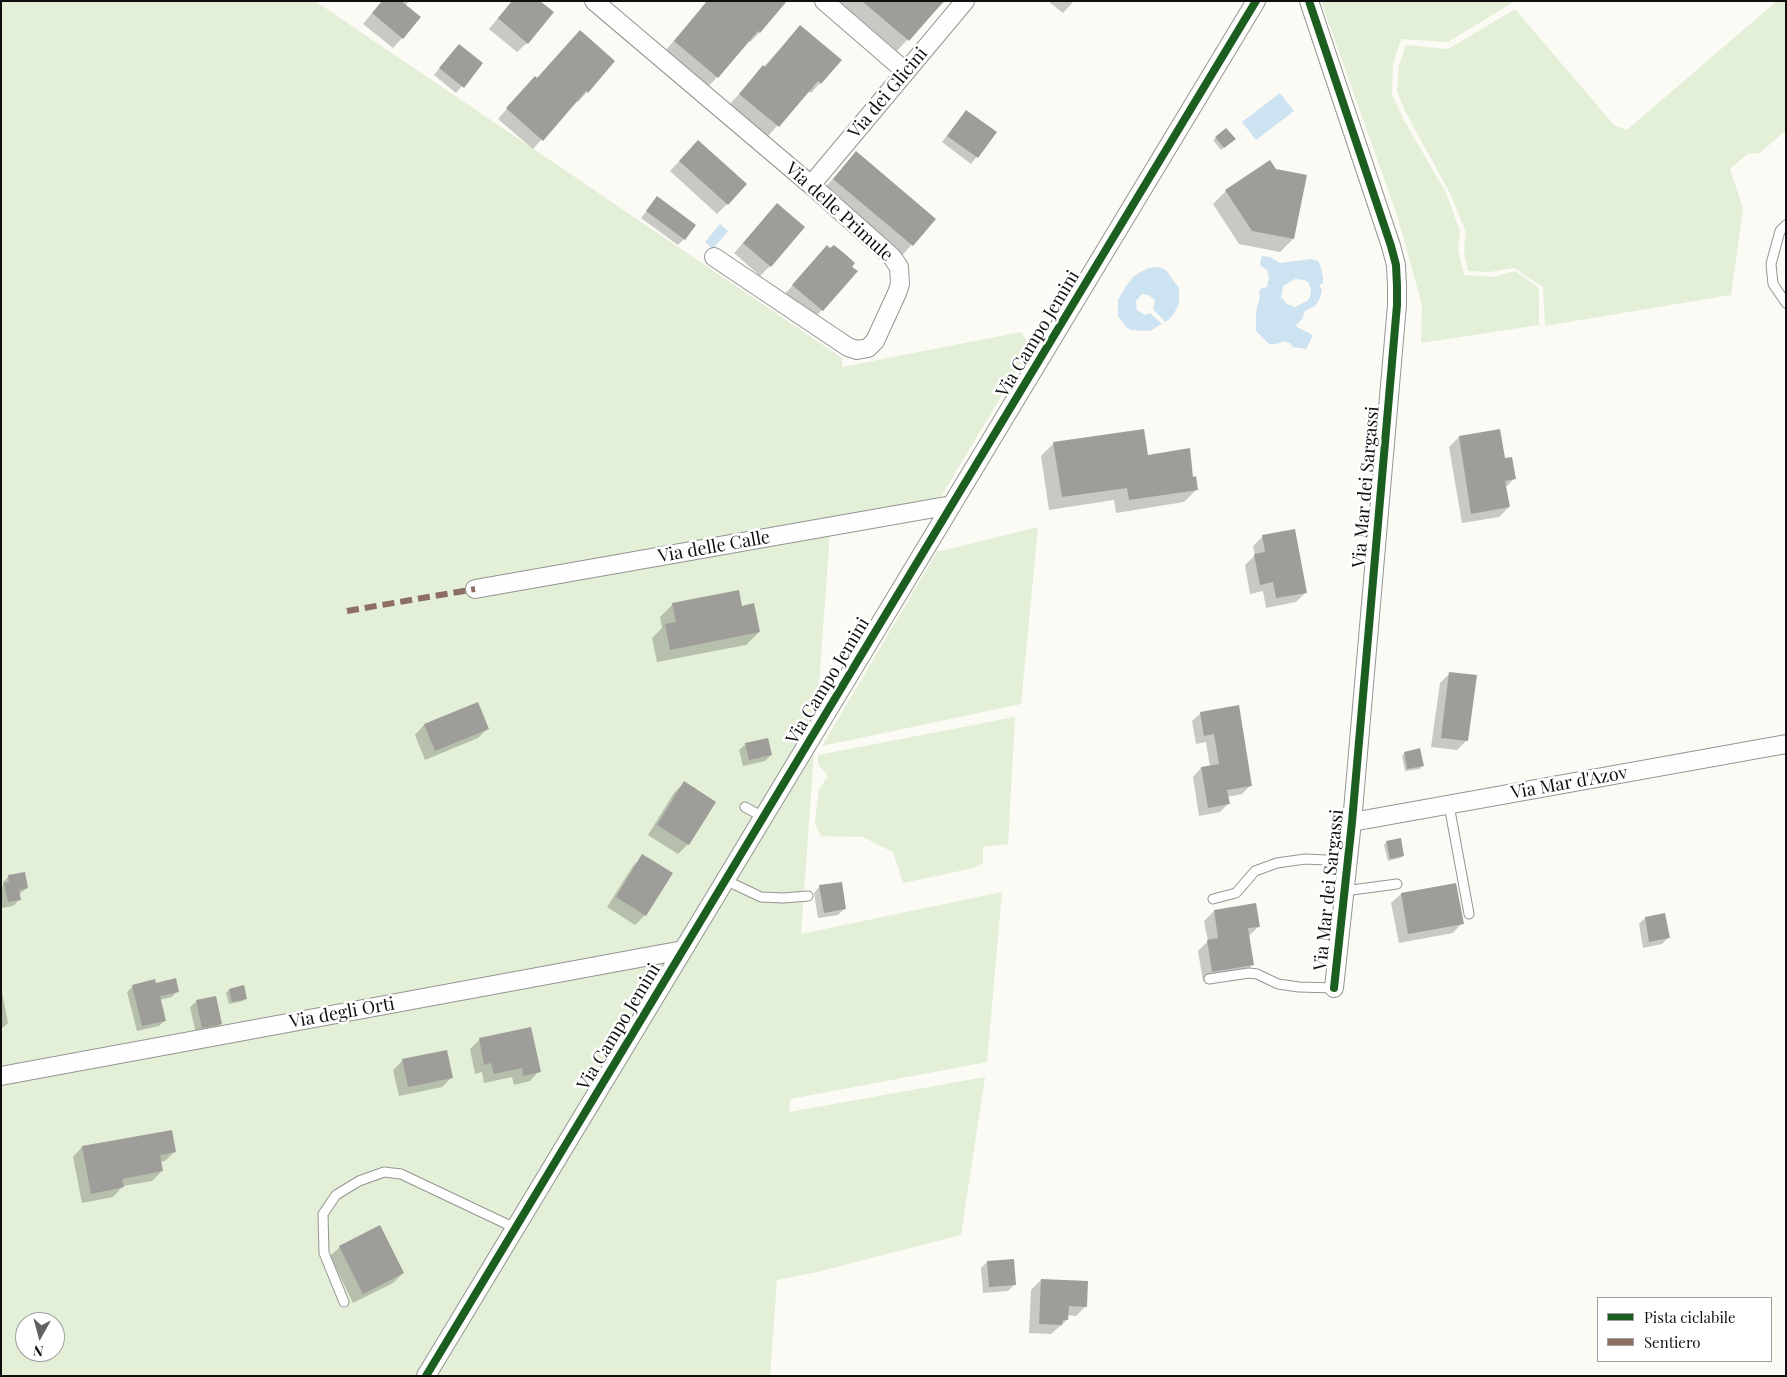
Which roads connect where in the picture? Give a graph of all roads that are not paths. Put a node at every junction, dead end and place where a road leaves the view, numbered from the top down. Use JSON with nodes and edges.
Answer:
{"nodes":[{"id":1,"x":594,"y":1,"type":"edge"},
{"id":2,"x":824,"y":1,"type":"edge"},
{"id":3,"x":965,"y":1,"type":"edge"},
{"id":4,"x":1256,"y":1,"type":"edge"},
{"id":5,"x":1308,"y":1,"type":"edge"},
{"id":6,"x":905,"y":72,"type":"junction"},
{"id":7,"x":811,"y":185,"type":"junction"},
{"id":8,"x":1786,"y":225,"type":"edge"},
{"id":9,"x":714,"y":257,"type":"dead end"},
{"id":10,"x":1786,"y":303,"type":"edge"},
{"id":11,"x":952,"y":505,"type":"junction"},
{"id":12,"x":475,"y":589,"type":"dead end"},
{"id":13,"x":1786,"y":744,"type":"edge"},
{"id":14,"x":1449,"y":805,"type":"junction"},
{"id":15,"x":745,"y":807,"type":"dead end"},
{"id":16,"x":763,"y":817,"type":"junction"},
{"id":17,"x":1352,"y":822,"type":"junction"},
{"id":18,"x":1348,"y":861,"type":"junction"},
{"id":19,"x":726,"y":880,"type":"junction"},
{"id":20,"x":1397,"y":884,"type":"dead end"},
{"id":21,"x":1344,"y":891,"type":"junction"},
{"id":22,"x":808,"y":896,"type":"dead end"},
{"id":23,"x":1213,"y":899,"type":"dead end"},
{"id":24,"x":1469,"y":914,"type":"dead end"},
{"id":25,"x":683,"y":950,"type":"junction"},
{"id":26,"x":1209,"y":979,"type":"dead end"},
{"id":27,"x":1334,"y":988,"type":"joint"},
{"id":28,"x":1,"y":1076,"type":"edge"},
{"id":29,"x":515,"y":1228,"type":"junction"},
{"id":30,"x":344,"y":1302,"type":"dead end"},
{"id":31,"x":426,"y":1376,"type":"edge"}],
"edges":[{"from":1,"to":7,"type":"street","name":"Via delle Primule"},
{"from":2,"to":6,"type":"street"},
{"from":3,"to":6,"type":"street","name":"Via dei Glicini"},
{"from":4,"to":11,"type":"street","name":"Via Campo Jemini"},
{"from":5,"to":17,"type":"street","name":"Via Mar dei Sargassi"},
{"from":6,"to":7,"type":"street","name":"Via dei Glicini"},
{"from":7,"to":9,"type":"street","name":"Via delle Primule"},
{"from":8,"to":10,"type":"lane"},
{"from":11,"to":12,"type":"street","name":"Via delle Calle"},
{"from":11,"to":16,"type":"street","name":"Via Campo Jemini"},
{"from":13,"to":14,"type":"street","name":"Via Mar d'Azov"},
{"from":14,"to":17,"type":"street","name":"Via Mar d'Azov"},
{"from":14,"to":24,"type":"lane"},
{"from":15,"to":16,"type":"lane"},
{"from":16,"to":19,"type":"street","name":"Via Campo Jemini"},
{"from":17,"to":18,"type":"street","name":"Via Mar dei Sargassi"},
{"from":18,"to":21,"type":"street","name":"Via Mar dei Sargassi"},
{"from":18,"to":23,"type":"lane"},
{"from":19,"to":22,"type":"lane"},
{"from":19,"to":25,"type":"street","name":"Via Campo Jemini"},
{"from":20,"to":21,"type":"lane"},
{"from":21,"to":27,"type":"street","name":"Via Mar dei Sargassi"},
{"from":25,"to":28,"type":"street","name":"Via degli Orti"},
{"from":25,"to":29,"type":"street","name":"Via Campo Jemini"},
{"from":26,"to":27,"type":"lane"},
{"from":29,"to":30,"type":"lane"},
{"from":29,"to":31,"type":"street","name":"Via Campo Jemini"}]}
